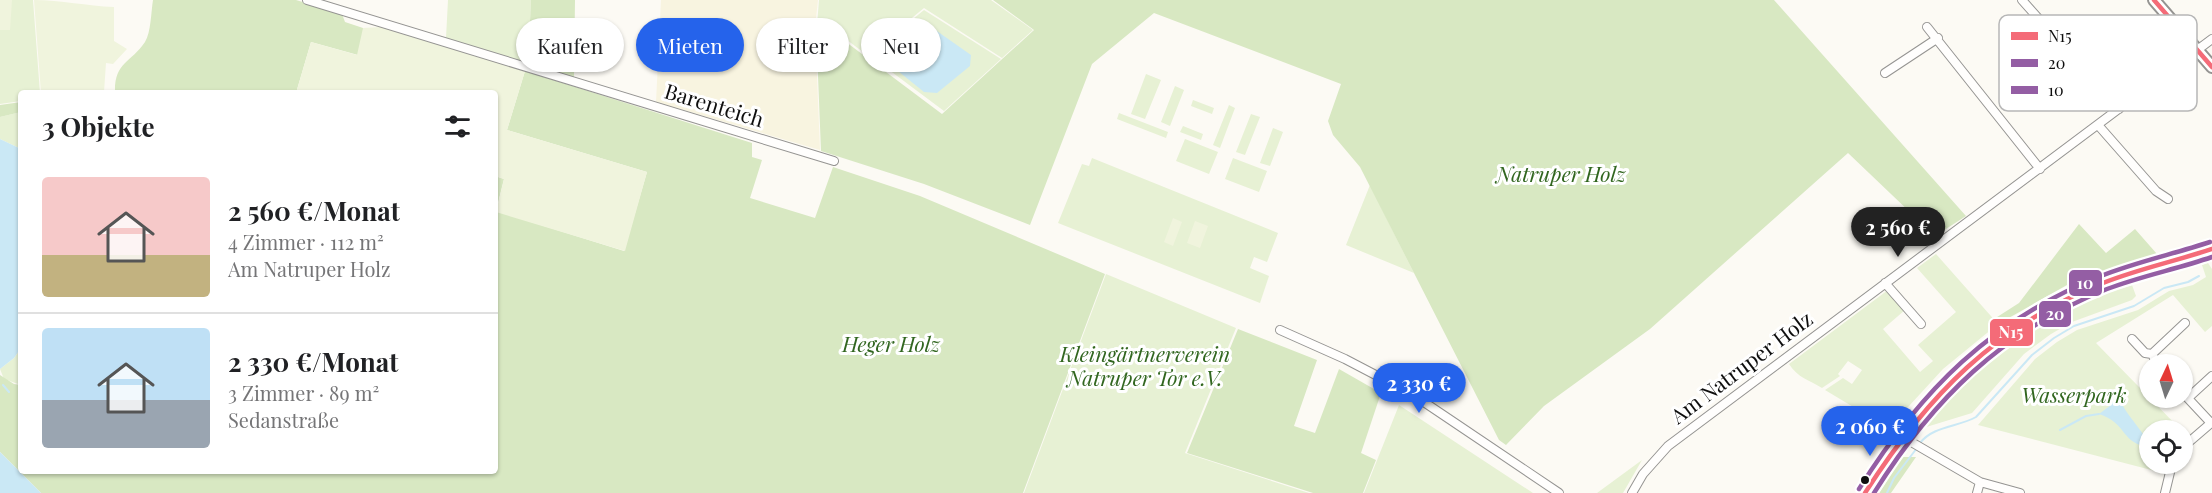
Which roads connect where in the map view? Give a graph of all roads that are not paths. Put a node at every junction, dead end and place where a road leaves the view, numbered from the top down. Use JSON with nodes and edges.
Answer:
{"nodes":[{"id":1,"x":307,"y":0,"type":"edge"},
{"id":2,"x":2022,"y":0,"type":"edge"},
{"id":3,"x":2154,"y":0,"type":"edge"},
{"id":4,"x":2035,"y":15,"type":"edge"},
{"id":5,"x":2167,"y":15,"type":"edge"},
{"id":6,"x":1927,"y":27,"type":"dead end"},
{"id":7,"x":1938,"y":38,"type":"junction"},
{"id":8,"x":2212,"y":39,"type":"edge"},
{"id":9,"x":2197,"y":49,"type":"edge"},
{"id":10,"x":2197,"y":51,"type":"edge"},
{"id":11,"x":2212,"y":68,"type":"edge"},
{"id":12,"x":1885,"y":73,"type":"dead end"},
{"id":13,"x":2116,"y":111,"type":"edge"},
{"id":14,"x":2098,"y":125,"type":"junction"},
{"id":15,"x":834,"y":161,"type":"dead end"},
{"id":16,"x":2040,"y":169,"type":"junction"},
{"id":17,"x":2168,"y":199,"type":"dead end"},
{"id":18,"x":2212,"y":249,"type":"edge"},
{"id":19,"x":1886,"y":283,"type":"junction"},
{"id":20,"x":2185,"y":323,"type":"dead end"},
{"id":21,"x":1921,"y":324,"type":"dead end"},
{"id":22,"x":1280,"y":330,"type":"dead end"},
{"id":23,"x":2132,"y":339,"type":"dead end"},
{"id":24,"x":2152,"y":354,"type":"joint"},
{"id":25,"x":2212,"y":376,"type":"edge"},
{"id":26,"x":2193,"y":390,"type":"edge"},
{"id":27,"x":2193,"y":402,"type":"edge"},
{"id":28,"x":2212,"y":422,"type":"edge"},
{"id":29,"x":1901,"y":436,"type":"junction"},
{"id":30,"x":2193,"y":438,"type":"edge"},
{"id":31,"x":2170,"y":474,"type":"edge"},
{"id":32,"x":1980,"y":482,"type":"junction"},
{"id":33,"x":1560,"y":493,"type":"edge"},
{"id":34,"x":1632,"y":493,"type":"edge"},
{"id":35,"x":1865,"y":493,"type":"edge"},
{"id":36,"x":1977,"y":493,"type":"edge"},
{"id":37,"x":2020,"y":493,"type":"edge"},
{"id":38,"x":2165,"y":493,"type":"edge"}],
"edges":[{"from":1,"to":15,"type":"street","name":"Barenteich"},
{"from":2,"to":4,"type":"street"},
{"from":3,"to":5,"type":"street"},
{"from":6,"to":7,"type":"street"},
{"from":7,"to":12,"type":"street"},
{"from":7,"to":16,"type":"street"},
{"from":8,"to":9,"type":"street","name":"Am Natruper Holz"},
{"from":10,"to":11,"type":"street"},
{"from":13,"to":14,"type":"street","name":"Am Natruper Holz"},
{"from":14,"to":16,"type":"street","name":"Am Natruper Holz"},
{"from":14,"to":17,"type":"street"},
{"from":16,"to":19,"type":"street","name":"Am Natruper Holz"},
{"from":18,"to":29,"type":"street"},
{"from":19,"to":21,"type":"street"},
{"from":19,"to":34,"type":"street","name":"Am Natruper Holz"},
{"from":20,"to":24,"type":"street"},
{"from":22,"to":33,"type":"street"},
{"from":23,"to":24,"type":"street"},
{"from":25,"to":26,"type":"street"},
{"from":27,"to":28,"type":"street"},
{"from":28,"to":30,"type":"street"},
{"from":29,"to":32,"type":"street"},
{"from":29,"to":35,"type":"street"},
{"from":31,"to":38,"type":"street"},
{"from":32,"to":36,"type":"street"},
{"from":32,"to":37,"type":"street"}]}
